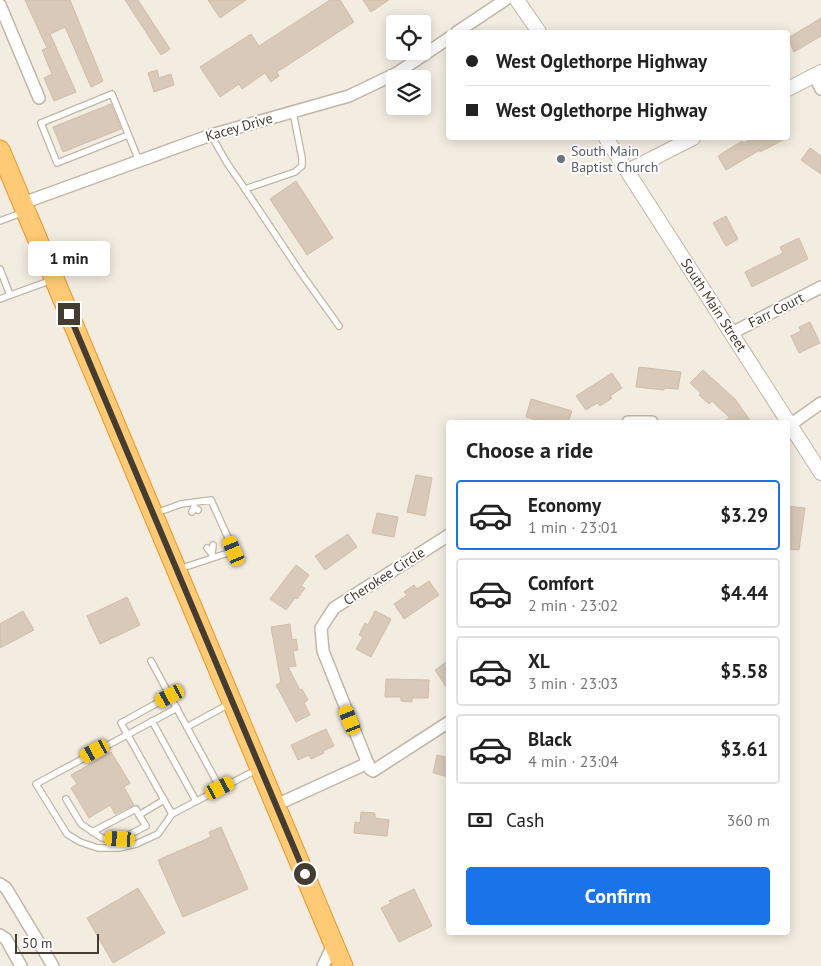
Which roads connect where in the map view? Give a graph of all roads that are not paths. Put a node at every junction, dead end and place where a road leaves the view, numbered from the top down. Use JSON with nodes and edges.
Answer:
{"nodes":[{"id":1,"x":504,"y":0,"type":"edge"},
{"id":2,"x":518,"y":0,"type":"edge"},
{"id":3,"x":0,"y":5,"type":"edge"},
{"id":4,"x":4,"y":28,"type":"edge"},
{"id":5,"x":460,"y":30,"type":"edge"},
{"id":6,"x":537,"y":30,"type":"edge"},
{"id":7,"x":446,"y":40,"type":"edge"},
{"id":8,"x":817,"y":73,"type":"edge"},
{"id":9,"x":790,"y":88,"type":"edge"},
{"id":10,"x":821,"y":89,"type":"edge"},
{"id":11,"x":39,"y":98,"type":"dead end"},
{"id":12,"x":294,"y":112,"type":"junction"},
{"id":13,"x":128,"y":135,"type":"junction"},
{"id":14,"x":211,"y":135,"type":"junction"},
{"id":15,"x":607,"y":140,"type":"edge"},
{"id":16,"x":688,"y":140,"type":"edge"},
{"id":17,"x":0,"y":150,"type":"edge"},
{"id":18,"x":139,"y":161,"type":"junction"},
{"id":19,"x":628,"y":171,"type":"junction"},
{"id":20,"x":245,"y":189,"type":"junction"},
{"id":21,"x":24,"y":207,"type":"junction"},
{"id":22,"x":0,"y":221,"type":"edge"},
{"id":23,"x":0,"y":269,"type":"edge"},
{"id":24,"x":1,"y":277,"type":"edge"},
{"id":25,"x":54,"y":279,"type":"junction"},
{"id":26,"x":821,"y":287,"type":"edge"},
{"id":27,"x":10,"y":295,"type":"junction"},
{"id":28,"x":0,"y":299,"type":"edge"},
{"id":29,"x":339,"y":326,"type":"dead end"},
{"id":30,"x":732,"y":333,"type":"junction"},
{"id":31,"x":821,"y":403,"type":"edge"},
{"id":32,"x":787,"y":420,"type":"edge"},
{"id":33,"x":790,"y":425,"type":"joint"},
{"id":34,"x":821,"y":473,"type":"edge"},
{"id":35,"x":154,"y":514,"type":"junction"},
{"id":36,"x":446,"y":536,"type":"edge"},
{"id":37,"x":210,"y":547,"type":"dead end"},
{"id":38,"x":213,"y":556,"type":"junction"},
{"id":39,"x":177,"y":570,"type":"junction"},
{"id":40,"x":151,"y":661,"type":"dead end"},
{"id":41,"x":170,"y":696,"type":"junction"},
{"id":42,"x":233,"y":702,"type":"junction"},
{"id":43,"x":177,"y":708,"type":"junction"},
{"id":44,"x":152,"y":721,"type":"junction"},
{"id":45,"x":446,"y":724,"type":"edge"},
{"id":46,"x":187,"y":727,"type":"junction"},
{"id":47,"x":128,"y":734,"type":"junction"},
{"id":48,"x":368,"y":763,"type":"junction"},
{"id":49,"x":260,"y":768,"type":"junction"},
{"id":50,"x":220,"y":788,"type":"junction"},
{"id":51,"x":66,"y":799,"type":"dead end"},
{"id":52,"x":164,"y":800,"type":"junction"},
{"id":53,"x":196,"y":800,"type":"junction"},
{"id":54,"x":276,"y":806,"type":"junction"},
{"id":55,"x":172,"y":814,"type":"junction"},
{"id":56,"x":139,"y":815,"type":"junction"},
{"id":57,"x":92,"y":832,"type":"junction"},
{"id":58,"x":0,"y":884,"type":"edge"},
{"id":59,"x":0,"y":935,"type":"edge"},
{"id":60,"x":334,"y":943,"type":"junction"},
{"id":61,"x":22,"y":966,"type":"edge"},
{"id":62,"x":53,"y":966,"type":"edge"},
{"id":63,"x":324,"y":966,"type":"edge"},
{"id":64,"x":344,"y":966,"type":"edge"}],
"edges":[{"from":1,"to":5,"type":"street"},
{"from":2,"to":6,"type":"street"},
{"from":3,"to":4,"type":"street"},
{"from":4,"to":11,"type":"street"},
{"from":7,"to":12,"type":"street","name":"Kacey Drive"},
{"from":8,"to":9,"type":"street"},
{"from":8,"to":10,"type":"street"},
{"from":12,"to":14,"type":"street","name":"Kacey Drive"},
{"from":12,"to":20,"type":"lane"},
{"from":13,"to":13,"type":"lane"},
{"from":13,"to":18,"type":"lane"},
{"from":14,"to":18,"type":"street","name":"Kacey Drive"},
{"from":14,"to":20,"type":"lane"},
{"from":15,"to":19,"type":"street","name":"South Main Street"},
{"from":16,"to":19,"type":"street"},
{"from":17,"to":21,"type":"highway"},
{"from":18,"to":21,"type":"street","name":"Kacey Drive"},
{"from":19,"to":30,"type":"street","name":"South Main Street"},
{"from":20,"to":29,"type":"lane"},
{"from":21,"to":22,"type":"lane"},
{"from":21,"to":25,"type":"highway"},
{"from":23,"to":24,"type":"lane"},
{"from":24,"to":27,"type":"lane"},
{"from":25,"to":27,"type":"lane"},
{"from":25,"to":35,"type":"highway"},
{"from":26,"to":30,"type":"street","name":"Farr Court"},
{"from":27,"to":28,"type":"lane"},
{"from":30,"to":32,"type":"street","name":"South Main Street"},
{"from":31,"to":33,"type":"street"},
{"from":33,"to":34,"type":"street","name":"South Main Street"},
{"from":35,"to":38,"type":"lane"},
{"from":35,"to":39,"type":"highway"},
{"from":36,"to":48,"type":"street","name":"Cherokee Circle"},
{"from":37,"to":38,"type":"lane"},
{"from":38,"to":39,"type":"lane"},
{"from":39,"to":42,"type":"highway"},
{"from":40,"to":41,"type":"lane"},
{"from":41,"to":43,"type":"lane"},
{"from":41,"to":47,"type":"lane"},
{"from":42,"to":46,"type":"lane"},
{"from":42,"to":49,"type":"highway"},
{"from":43,"to":44,"type":"lane"},
{"from":43,"to":46,"type":"lane"},
{"from":44,"to":47,"type":"lane"},
{"from":44,"to":53,"type":"lane"},
{"from":45,"to":48,"type":"street"},
{"from":46,"to":50,"type":"lane"},
{"from":47,"to":52,"type":"lane"},
{"from":47,"to":55,"type":"lane"},
{"from":48,"to":54,"type":"street"},
{"from":49,"to":50,"type":"lane"},
{"from":49,"to":54,"type":"highway"},
{"from":50,"to":53,"type":"lane"},
{"from":51,"to":57,"type":"lane"},
{"from":52,"to":55,"type":"lane"},
{"from":52,"to":56,"type":"lane"},
{"from":53,"to":55,"type":"lane"},
{"from":54,"to":60,"type":"highway"},
{"from":56,"to":57,"type":"lane"},
{"from":56,"to":57,"type":"lane"},
{"from":58,"to":62,"type":"street"},
{"from":59,"to":61,"type":"street"},
{"from":60,"to":63,"type":"street"},
{"from":60,"to":64,"type":"highway"}]}
